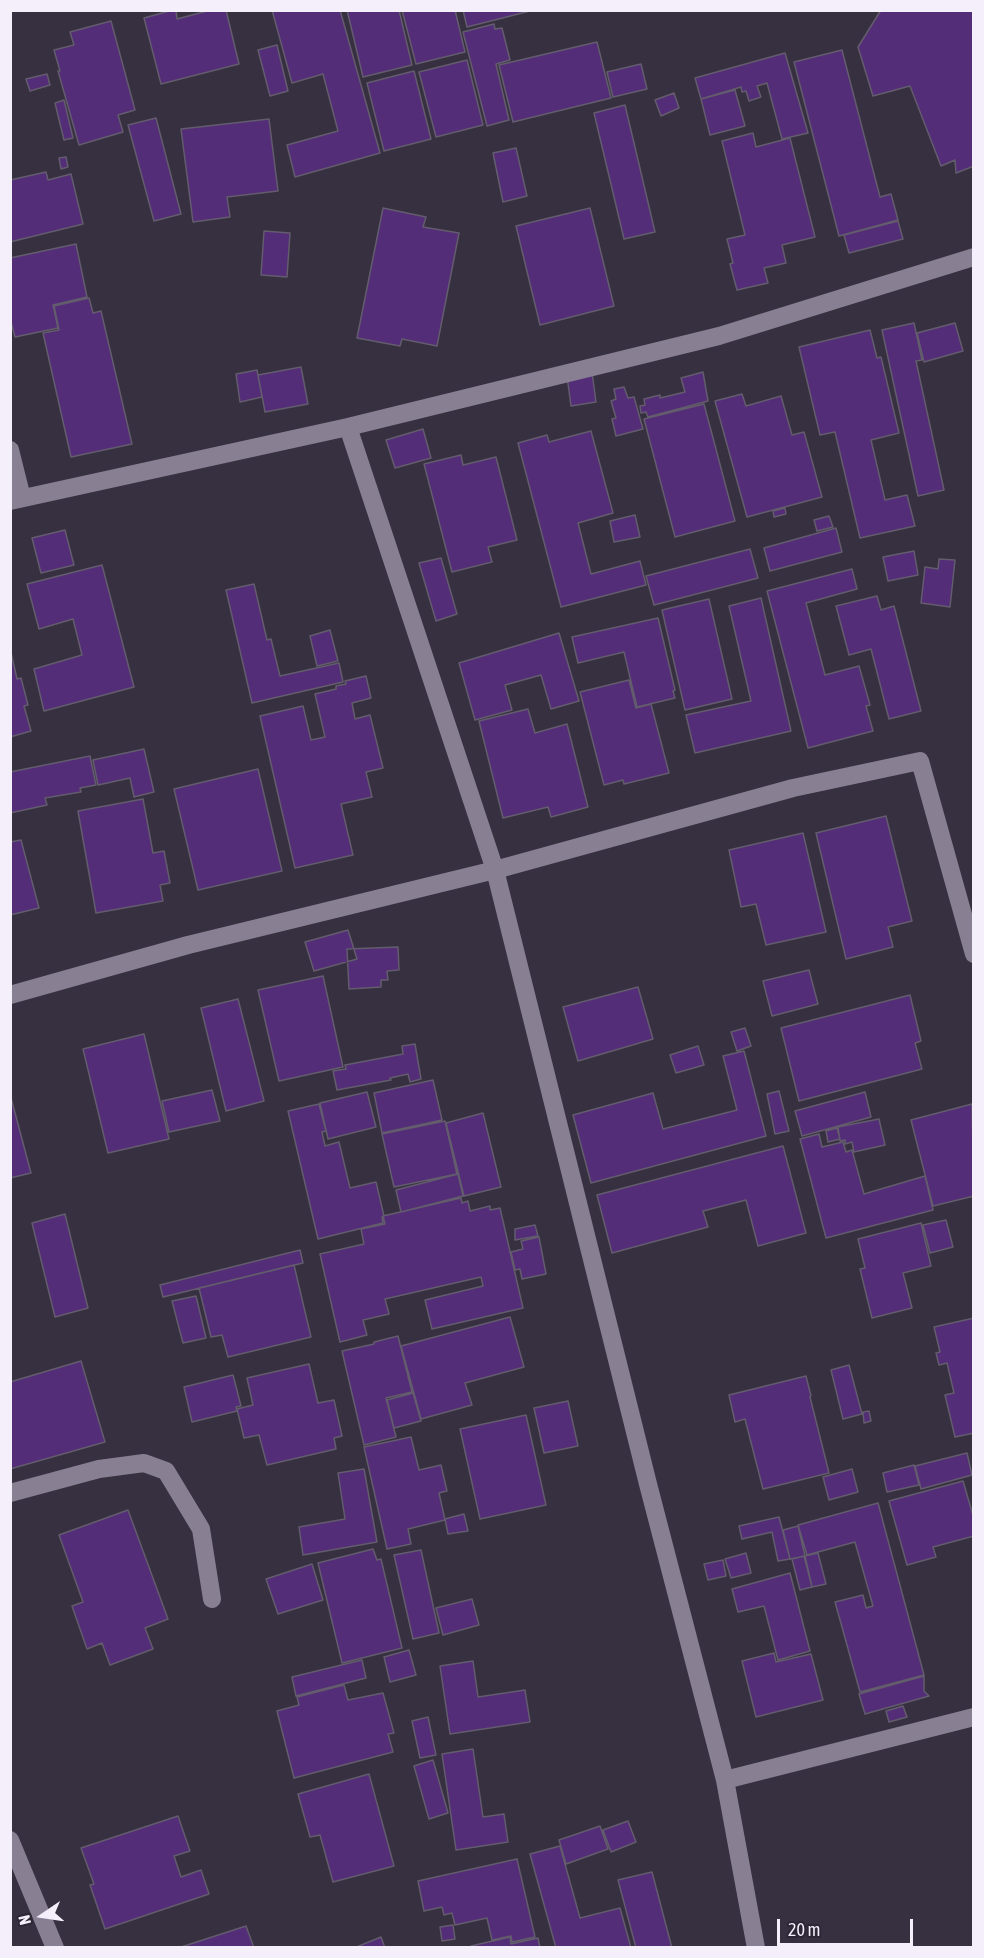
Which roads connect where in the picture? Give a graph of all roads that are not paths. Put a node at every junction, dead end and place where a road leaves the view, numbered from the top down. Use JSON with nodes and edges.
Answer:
{"nodes":[{"id":1,"x":974,"y":257,"type":"edge"},
{"id":2,"x":348,"y":427,"type":"junction"},
{"id":3,"x":10,"y":450,"type":"edge"},
{"id":4,"x":16,"y":500,"type":"edge"},
{"id":5,"x":495,"y":870,"type":"junction"},
{"id":6,"x":974,"y":954,"type":"edge"},
{"id":7,"x":10,"y":995,"type":"edge"},
{"id":8,"x":10,"y":1493,"type":"edge"},
{"id":9,"x":212,"y":1599,"type":"dead end"},
{"id":10,"x":974,"y":1717,"type":"edge"},
{"id":11,"x":725,"y":1780,"type":"junction"},
{"id":12,"x":10,"y":1840,"type":"edge"},
{"id":13,"x":55,"y":1947,"type":"edge"},
{"id":14,"x":756,"y":1947,"type":"edge"}],
"edges":[{"from":1,"to":2,"type":"street"},
{"from":2,"to":4,"type":"street"},
{"from":2,"to":5,"type":"street"},
{"from":3,"to":4,"type":"street"},
{"from":5,"to":6,"type":"street"},
{"from":5,"to":7,"type":"street"},
{"from":5,"to":11,"type":"street"},
{"from":8,"to":9,"type":"street"},
{"from":10,"to":11,"type":"street"},
{"from":11,"to":14,"type":"street"},
{"from":12,"to":13,"type":"street"}]}
